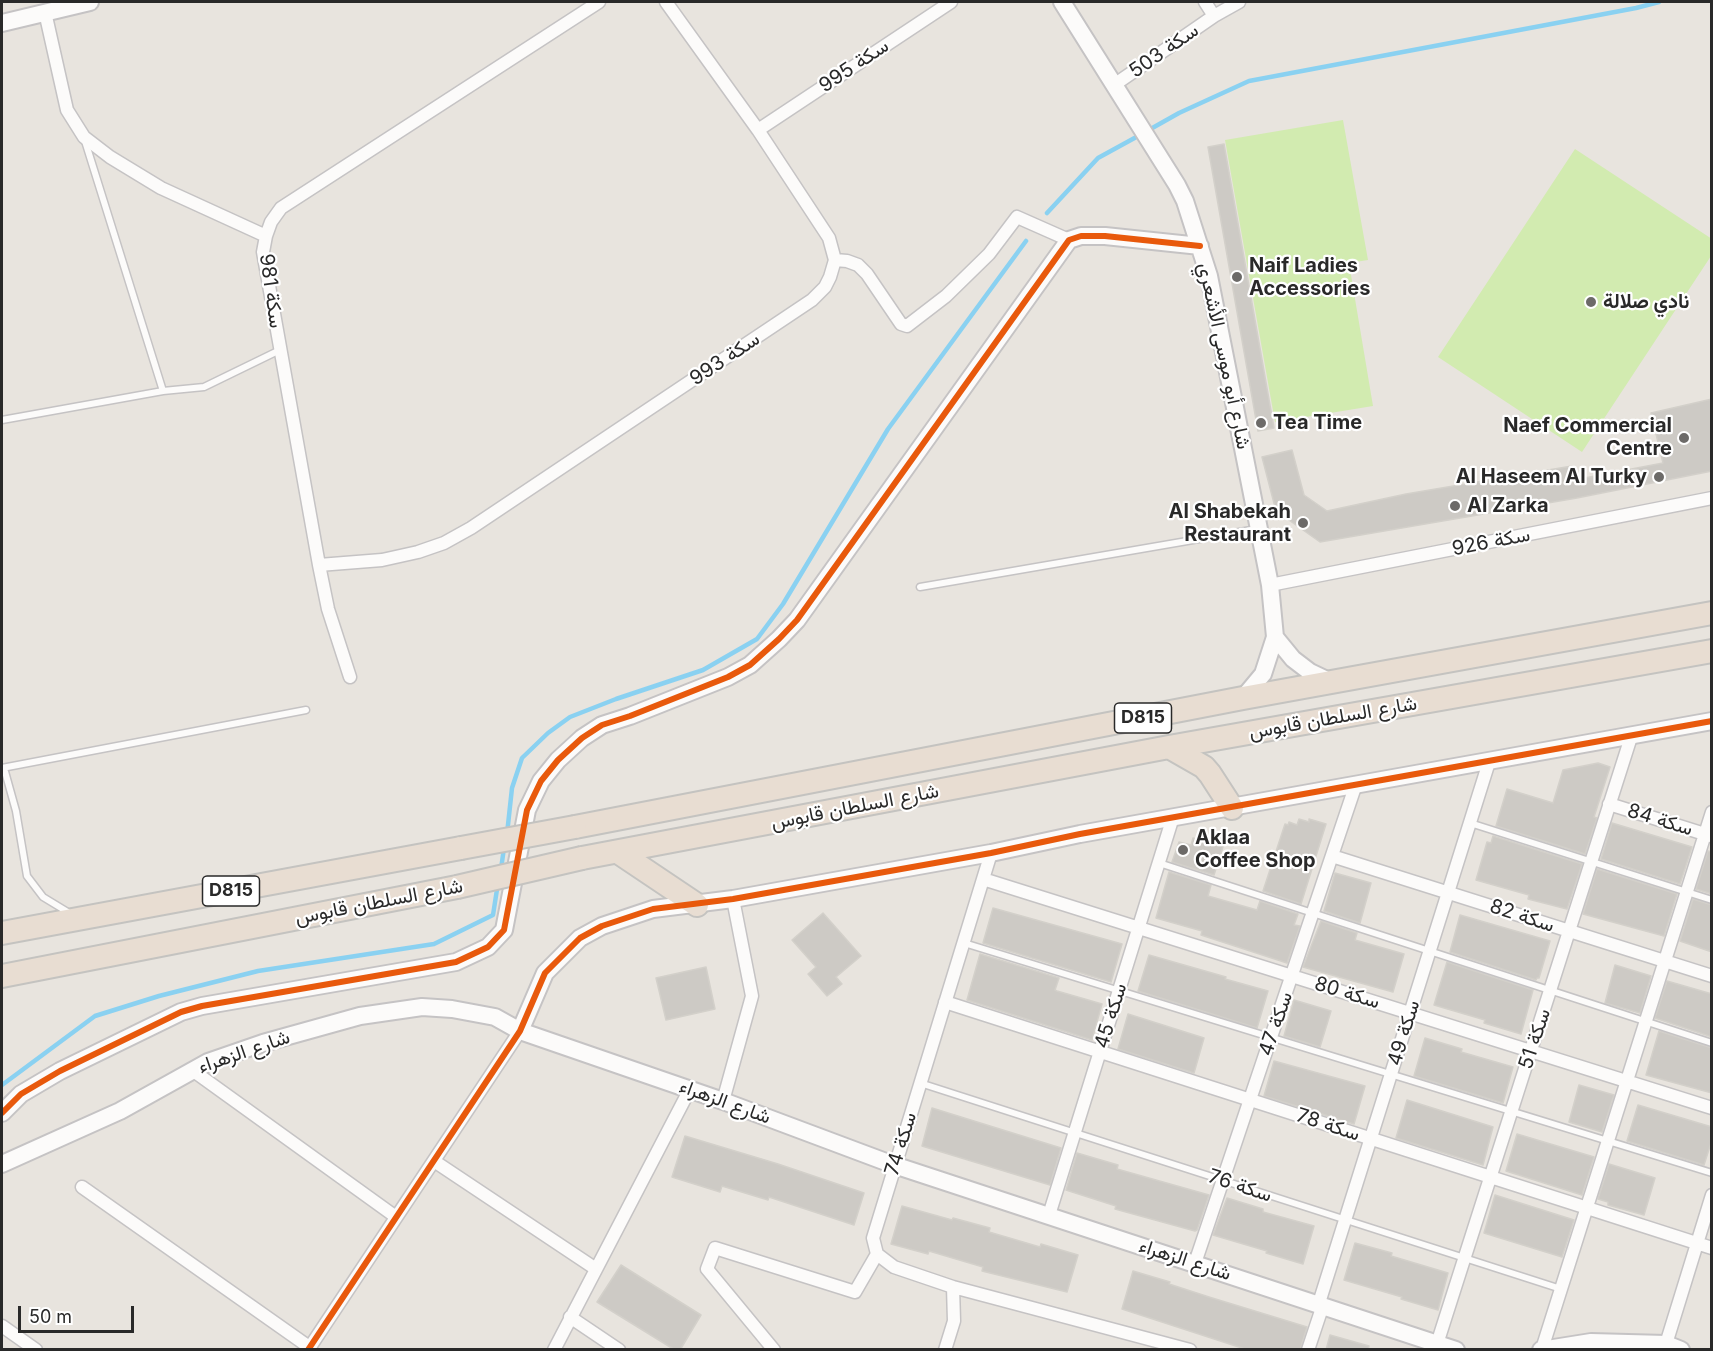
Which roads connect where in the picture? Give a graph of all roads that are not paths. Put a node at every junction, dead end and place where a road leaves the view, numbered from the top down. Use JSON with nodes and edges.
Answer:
{"nodes":[{"id":1,"x":90,"y":2,"type":"edge"},
{"id":2,"x":599,"y":2,"type":"edge"},
{"id":3,"x":666,"y":2,"type":"edge"},
{"id":4,"x":951,"y":2,"type":"edge"},
{"id":5,"x":1062,"y":2,"type":"edge"},
{"id":6,"x":1205,"y":2,"type":"edge"},
{"id":7,"x":1239,"y":2,"type":"edge"},
{"id":8,"x":45,"y":7,"type":"edge"},
{"id":9,"x":1214,"y":16,"type":"junction"},
{"id":10,"x":2,"y":23,"type":"edge"},
{"id":11,"x":1119,"y":92,"type":"junction"},
{"id":12,"x":758,"y":130,"type":"junction"},
{"id":13,"x":84,"y":137,"type":"junction"},
{"id":14,"x":266,"y":236,"type":"junction"},
{"id":15,"x":1069,"y":240,"type":"junction"},
{"id":16,"x":1200,"y":246,"type":"junction"},
{"id":17,"x":835,"y":261,"type":"junction"},
{"id":18,"x":280,"y":350,"type":"junction"},
{"id":19,"x":163,"y":391,"type":"junction"},
{"id":20,"x":2,"y":420,"type":"edge"},
{"id":21,"x":1712,"y":498,"type":"edge"},
{"id":22,"x":1259,"y":529,"type":"junction"},
{"id":23,"x":319,"y":564,"type":"junction"},
{"id":24,"x":1270,"y":585,"type":"junction"},
{"id":25,"x":921,"y":587,"type":"dead end"},
{"id":26,"x":1712,"y":613,"type":"edge"},
{"id":27,"x":1275,"y":637,"type":"junction"},
{"id":28,"x":1712,"y":651,"type":"edge"},
{"id":29,"x":350,"y":677,"type":"dead end"},
{"id":30,"x":1331,"y":682,"type":"junction"},
{"id":31,"x":1244,"y":698,"type":"junction"},
{"id":32,"x":306,"y":710,"type":"dead end"},
{"id":33,"x":1712,"y":721,"type":"edge"},
{"id":34,"x":1632,"y":734,"type":"junction"},
{"id":35,"x":1168,"y":747,"type":"junction"},
{"id":36,"x":1489,"y":762,"type":"junction"},
{"id":37,"x":3,"y":768,"type":"edge"},
{"id":38,"x":1356,"y":784,"type":"junction"},
{"id":39,"x":1610,"y":804,"type":"junction"},
{"id":40,"x":1232,"y":808,"type":"junction"},
{"id":41,"x":1712,"y":812,"type":"edge"},
{"id":42,"x":1173,"y":817,"type":"junction"},
{"id":43,"x":1470,"y":823,"type":"junction"},
{"id":44,"x":1708,"y":835,"type":"edge"},
{"id":45,"x":618,"y":852,"type":"junction"},
{"id":46,"x":991,"y":853,"type":"junction"},
{"id":47,"x":1332,"y":856,"type":"junction"},
{"id":48,"x":1591,"y":861,"type":"junction"},
{"id":49,"x":1159,"y":863,"type":"junction"},
{"id":50,"x":983,"y":879,"type":"junction"},
{"id":51,"x":1686,"y":891,"type":"junction"},
{"id":52,"x":1448,"y":893,"type":"junction"},
{"id":53,"x":733,"y":899,"type":"junction"},
{"id":54,"x":1712,"y":900,"type":"edge"},
{"id":55,"x":697,"y":905,"type":"junction"},
{"id":56,"x":1313,"y":913,"type":"junction"},
{"id":57,"x":79,"y":919,"type":"junction"},
{"id":58,"x":1139,"y":928,"type":"junction"},
{"id":59,"x":1569,"y":931,"type":"junction"},
{"id":60,"x":2,"y":933,"type":"edge"},
{"id":61,"x":963,"y":943,"type":"junction"},
{"id":62,"x":1430,"y":951,"type":"junction"},
{"id":63,"x":1664,"y":961,"type":"junction"},
{"id":64,"x":2,"y":976,"type":"edge"},
{"id":65,"x":1292,"y":976,"type":"junction"},
{"id":66,"x":1712,"y":976,"type":"edge"},
{"id":67,"x":1550,"y":990,"type":"junction"},
{"id":68,"x":1119,"y":991,"type":"junction"},
{"id":69,"x":945,"y":1002,"type":"junction"},
{"id":70,"x":1410,"y":1013,"type":"junction"},
{"id":71,"x":1646,"y":1021,"type":"junction"},
{"id":72,"x":520,"y":1030,"type":"junction"},
{"id":73,"x":1271,"y":1038,"type":"junction"},
{"id":74,"x":1712,"y":1042,"type":"edge"},
{"id":75,"x":1531,"y":1051,"type":"junction"},
{"id":76,"x":1100,"y":1052,"type":"junction"},
{"id":77,"x":192,"y":1070,"type":"junction"},
{"id":78,"x":1391,"y":1074,"type":"junction"},
{"id":79,"x":1627,"y":1081,"type":"junction"},
{"id":80,"x":920,"y":1083,"type":"junction"},
{"id":81,"x":690,"y":1089,"type":"junction"},
{"id":82,"x":1250,"y":1100,"type":"junction"},
{"id":83,"x":723,"y":1101,"type":"junction"},
{"id":84,"x":1712,"y":1108,"type":"edge"},
{"id":85,"x":1512,"y":1112,"type":"junction"},
{"id":86,"x":2,"y":1113,"type":"edge"},
{"id":87,"x":1075,"y":1133,"type":"junction"},
{"id":88,"x":1371,"y":1139,"type":"junction"},
{"id":89,"x":1608,"y":1141,"type":"junction"},
{"id":90,"x":434,"y":1161,"type":"junction"},
{"id":91,"x":2,"y":1164,"type":"edge"},
{"id":92,"x":894,"y":1165,"type":"junction"},
{"id":93,"x":1712,"y":1173,"type":"edge"},
{"id":94,"x":1491,"y":1177,"type":"junction"},
{"id":95,"x":1223,"y":1181,"type":"junction"},
{"id":96,"x":82,"y":1187,"type":"dead end"},
{"id":97,"x":1712,"y":1195,"type":"edge"},
{"id":98,"x":1587,"y":1208,"type":"junction"},
{"id":99,"x":1049,"y":1215,"type":"junction"},
{"id":100,"x":396,"y":1217,"type":"junction"},
{"id":101,"x":1345,"y":1220,"type":"junction"},
{"id":102,"x":1697,"y":1244,"type":"junction"},
{"id":103,"x":1712,"y":1248,"type":"edge"},
{"id":104,"x":877,"y":1254,"type":"junction"},
{"id":105,"x":1465,"y":1258,"type":"junction"},
{"id":106,"x":1195,"y":1263,"type":"junction"},
{"id":107,"x":596,"y":1269,"type":"junction"},
{"id":108,"x":953,"y":1287,"type":"junction"},
{"id":109,"x":1561,"y":1289,"type":"junction"},
{"id":110,"x":1321,"y":1304,"type":"junction"},
{"id":111,"x":570,"y":1317,"type":"junction"},
{"id":112,"x":2,"y":1326,"type":"edge"},
{"id":113,"x":1437,"y":1344,"type":"junction"},
{"id":114,"x":1673,"y":1347,"type":"edge"},
{"id":115,"x":309,"y":1348,"type":"edge"},
{"id":116,"x":1542,"y":1349,"type":"edge"},
{"id":117,"x":36,"y":1350,"type":"edge"},
{"id":118,"x":554,"y":1350,"type":"edge"},
{"id":119,"x":619,"y":1350,"type":"edge"},
{"id":120,"x":774,"y":1350,"type":"edge"},
{"id":121,"x":945,"y":1350,"type":"edge"},
{"id":122,"x":1190,"y":1350,"type":"edge"},
{"id":123,"x":1308,"y":1350,"type":"edge"},
{"id":124,"x":1456,"y":1350,"type":"edge"}],
"edges":[{"from":1,"to":8,"type":"street"},
{"from":2,"to":14,"type":"street","name":"سكة 981"},
{"from":3,"to":12,"type":"street"},
{"from":4,"to":12,"type":"street","name":"سكة 995"},
{"from":5,"to":11,"type":"street","name":"شارع أبو موسى الأشعري"},
{"from":6,"to":9,"type":"street","name":"سكة 503"},
{"from":7,"to":9,"type":"street","name":"سكة 503"},
{"from":8,"to":10,"type":"street"},
{"from":8,"to":13,"type":"street"},
{"from":9,"to":11,"type":"street","name":"سكة 503"},
{"from":11,"to":16,"type":"street","name":"شارع أبو موسى الأشعري"},
{"from":12,"to":17,"type":"street"},
{"from":13,"to":14,"type":"street"},
{"from":13,"to":19,"type":"lane"},
{"from":14,"to":18,"type":"street","name":"سكة 981"},
{"from":15,"to":16,"type":"street"},
{"from":15,"to":17,"type":"street"},
{"from":15,"to":86,"type":"street"},
{"from":16,"to":22,"type":"street","name":"شارع أبو موسى الأشعري"},
{"from":17,"to":23,"type":"street","name":"سكة 993"},
{"from":18,"to":19,"type":"lane"},
{"from":18,"to":23,"type":"street","name":"سكة 981"},
{"from":19,"to":20,"type":"lane"},
{"from":21,"to":24,"type":"street","name":"سكة 926"},
{"from":22,"to":24,"type":"street","name":"شارع أبو موسى الأشعري"},
{"from":22,"to":25,"type":"lane"},
{"from":23,"to":29,"type":"street","name":"سكة 981"},
{"from":24,"to":27,"type":"street","name":"شارع أبو موسى الأشعري"},
{"from":26,"to":30,"type":"highway","name":"شارع السلطان قابوس","number":"D815"},
{"from":27,"to":30,"type":"street"},
{"from":27,"to":31,"type":"street","name":"شارع أبو موسى الأشعري"},
{"from":28,"to":35,"type":"highway","name":"شارع السلطان قابوس","number":"D815"},
{"from":30,"to":31,"type":"highway","name":"شارع السلطان قابوس","number":"D815"},
{"from":31,"to":57,"type":"highway","name":"شارع السلطان قابوس","number":"D815","bridge":true},
{"from":32,"to":37,"type":"lane"},
{"from":33,"to":34,"type":"street"},
{"from":34,"to":36,"type":"street"},
{"from":34,"to":39,"type":"street","name":"سكة 51"},
{"from":35,"to":40,"type":"highway"},
{"from":35,"to":45,"type":"highway","name":"شارع السلطان قابوس","number":"D815"},
{"from":36,"to":38,"type":"street"},
{"from":36,"to":43,"type":"street","name":"سكة 49"},
{"from":37,"to":57,"type":"lane"},
{"from":38,"to":40,"type":"street"},
{"from":38,"to":47,"type":"street","name":"سكة 47"},
{"from":39,"to":44,"type":"street","name":"سكة 84"},
{"from":39,"to":48,"type":"street","name":"سكة 51"},
{"from":40,"to":42,"type":"street"},
{"from":41,"to":44,"type":"street"},
{"from":42,"to":46,"type":"street"},
{"from":42,"to":49,"type":"street","name":"سكة 45"},
{"from":43,"to":48,"type":"lane"},
{"from":43,"to":52,"type":"street","name":"سكة 49"},
{"from":44,"to":51,"type":"street"},
{"from":45,"to":55,"type":"highway"},
{"from":45,"to":64,"type":"highway","name":"شارع السلطان قابوس","number":"D815","bridge":true},
{"from":46,"to":50,"type":"street","name":"سكة 74"},
{"from":46,"to":53,"type":"street"},
{"from":47,"to":52,"type":"street","name":"سكة 82"},
{"from":47,"to":56,"type":"street","name":"سكة 47"},
{"from":48,"to":51,"type":"lane"},
{"from":48,"to":59,"type":"street","name":"سكة 51"},
{"from":49,"to":56,"type":"lane"},
{"from":49,"to":58,"type":"street","name":"سكة 45"},
{"from":50,"to":58,"type":"street","name":"سكة 80"},
{"from":50,"to":61,"type":"street","name":"سكة 74"},
{"from":51,"to":54,"type":"lane"},
{"from":51,"to":63,"type":"street"},
{"from":52,"to":59,"type":"street","name":"سكة 82"},
{"from":52,"to":62,"type":"street","name":"سكة 49"},
{"from":53,"to":55,"type":"street"},
{"from":53,"to":83,"type":"street"},
{"from":55,"to":72,"type":"street"},
{"from":56,"to":62,"type":"lane"},
{"from":56,"to":65,"type":"street","name":"سكة 47"},
{"from":57,"to":60,"type":"highway","name":"شارع السلطان قابوس","number":"D815"},
{"from":58,"to":65,"type":"street","name":"سكة 80"},
{"from":58,"to":68,"type":"street","name":"سكة 45"},
{"from":59,"to":63,"type":"street","name":"سكة 82"},
{"from":59,"to":67,"type":"street","name":"سكة 51"},
{"from":61,"to":68,"type":"lane"},
{"from":61,"to":69,"type":"street","name":"سكة 74"},
{"from":62,"to":67,"type":"lane"},
{"from":62,"to":70,"type":"street","name":"سكة 49"},
{"from":63,"to":66,"type":"street","name":"سكة 82"},
{"from":63,"to":71,"type":"street"},
{"from":65,"to":70,"type":"street","name":"سكة 80"},
{"from":65,"to":73,"type":"street","name":"سكة 47"},
{"from":67,"to":71,"type":"lane"},
{"from":67,"to":75,"type":"street","name":"سكة 51"},
{"from":68,"to":73,"type":"lane"},
{"from":68,"to":76,"type":"street","name":"سكة 45"},
{"from":69,"to":76,"type":"street","name":"سكة 78"},
{"from":69,"to":80,"type":"street","name":"سكة 74"},
{"from":70,"to":75,"type":"street","name":"سكة 80"},
{"from":70,"to":78,"type":"street","name":"سكة 49"},
{"from":71,"to":74,"type":"lane"},
{"from":71,"to":79,"type":"street"},
{"from":72,"to":77,"type":"street","name":"شارع الزهراء"},
{"from":72,"to":81,"type":"street","name":"شارع الزهراء"},
{"from":72,"to":90,"type":"street"},
{"from":73,"to":78,"type":"lane"},
{"from":73,"to":82,"type":"street","name":"سكة 47"},
{"from":75,"to":79,"type":"street","name":"سكة 80"},
{"from":75,"to":85,"type":"street","name":"سكة 51"},
{"from":76,"to":82,"type":"street","name":"سكة 78"},
{"from":76,"to":87,"type":"street","name":"سكة 45"},
{"from":77,"to":91,"type":"street","name":"شارع الزهراء"},
{"from":77,"to":100,"type":"street"},
{"from":78,"to":85,"type":"lane"},
{"from":78,"to":88,"type":"street","name":"سكة 49"},
{"from":79,"to":84,"type":"street","name":"سكة 80"},
{"from":79,"to":89,"type":"street"},
{"from":80,"to":87,"type":"lane","name":"سكة 76"},
{"from":80,"to":92,"type":"street","name":"سكة 74"},
{"from":81,"to":83,"type":"street","name":"شارع الزهراء"},
{"from":81,"to":107,"type":"street"},
{"from":82,"to":88,"type":"street","name":"سكة 78"},
{"from":82,"to":95,"type":"street","name":"سكة 47"},
{"from":83,"to":92,"type":"street","name":"شارع الزهراء"},
{"from":85,"to":89,"type":"lane"},
{"from":85,"to":94,"type":"street","name":"سكة 51"},
{"from":87,"to":95,"type":"lane","name":"سكة 76"},
{"from":87,"to":99,"type":"street","name":"سكة 45"},
{"from":88,"to":94,"type":"street","name":"سكة 78"},
{"from":88,"to":101,"type":"street","name":"سكة 49"},
{"from":89,"to":93,"type":"lane"},
{"from":89,"to":98,"type":"street"},
{"from":90,"to":100,"type":"street"},
{"from":90,"to":107,"type":"street"},
{"from":92,"to":99,"type":"street","name":"شارع الزهراء"},
{"from":92,"to":104,"type":"street","name":"سكة 74"},
{"from":94,"to":98,"type":"street","name":"سكة 78"},
{"from":94,"to":105,"type":"street","name":"سكة 51"},
{"from":95,"to":101,"type":"lane","name":"سكة 76"},
{"from":95,"to":106,"type":"street","name":"سكة 47"},
{"from":96,"to":115,"type":"street"},
{"from":97,"to":102,"type":"street"},
{"from":98,"to":102,"type":"street","name":"سكة 78"},
{"from":98,"to":109,"type":"street"},
{"from":99,"to":106,"type":"street","name":"شارع الزهراء"},
{"from":100,"to":115,"type":"street"},
{"from":101,"to":105,"type":"lane","name":"سكة 76"},
{"from":101,"to":110,"type":"street","name":"سكة 49"},
{"from":102,"to":103,"type":"street","name":"سكة 78"},
{"from":102,"to":114,"type":"street"},
{"from":104,"to":108,"type":"street"},
{"from":104,"to":120,"type":"street"},
{"from":105,"to":109,"type":"lane","name":"سكة 76"},
{"from":105,"to":113,"type":"street","name":"سكة 51"},
{"from":106,"to":110,"type":"street","name":"شارع الزهراء"},
{"from":107,"to":111,"type":"street"},
{"from":108,"to":121,"type":"street"},
{"from":108,"to":122,"type":"street"},
{"from":109,"to":116,"type":"street"},
{"from":110,"to":113,"type":"street","name":"شارع الزهراء"},
{"from":110,"to":123,"type":"street","name":"سكة 49"},
{"from":111,"to":118,"type":"street"},
{"from":111,"to":119,"type":"street"},
{"from":112,"to":117,"type":"street"},
{"from":113,"to":124,"type":"street","name":"شارع الزهراء"},
{"from":114,"to":116,"type":"street"}]}
